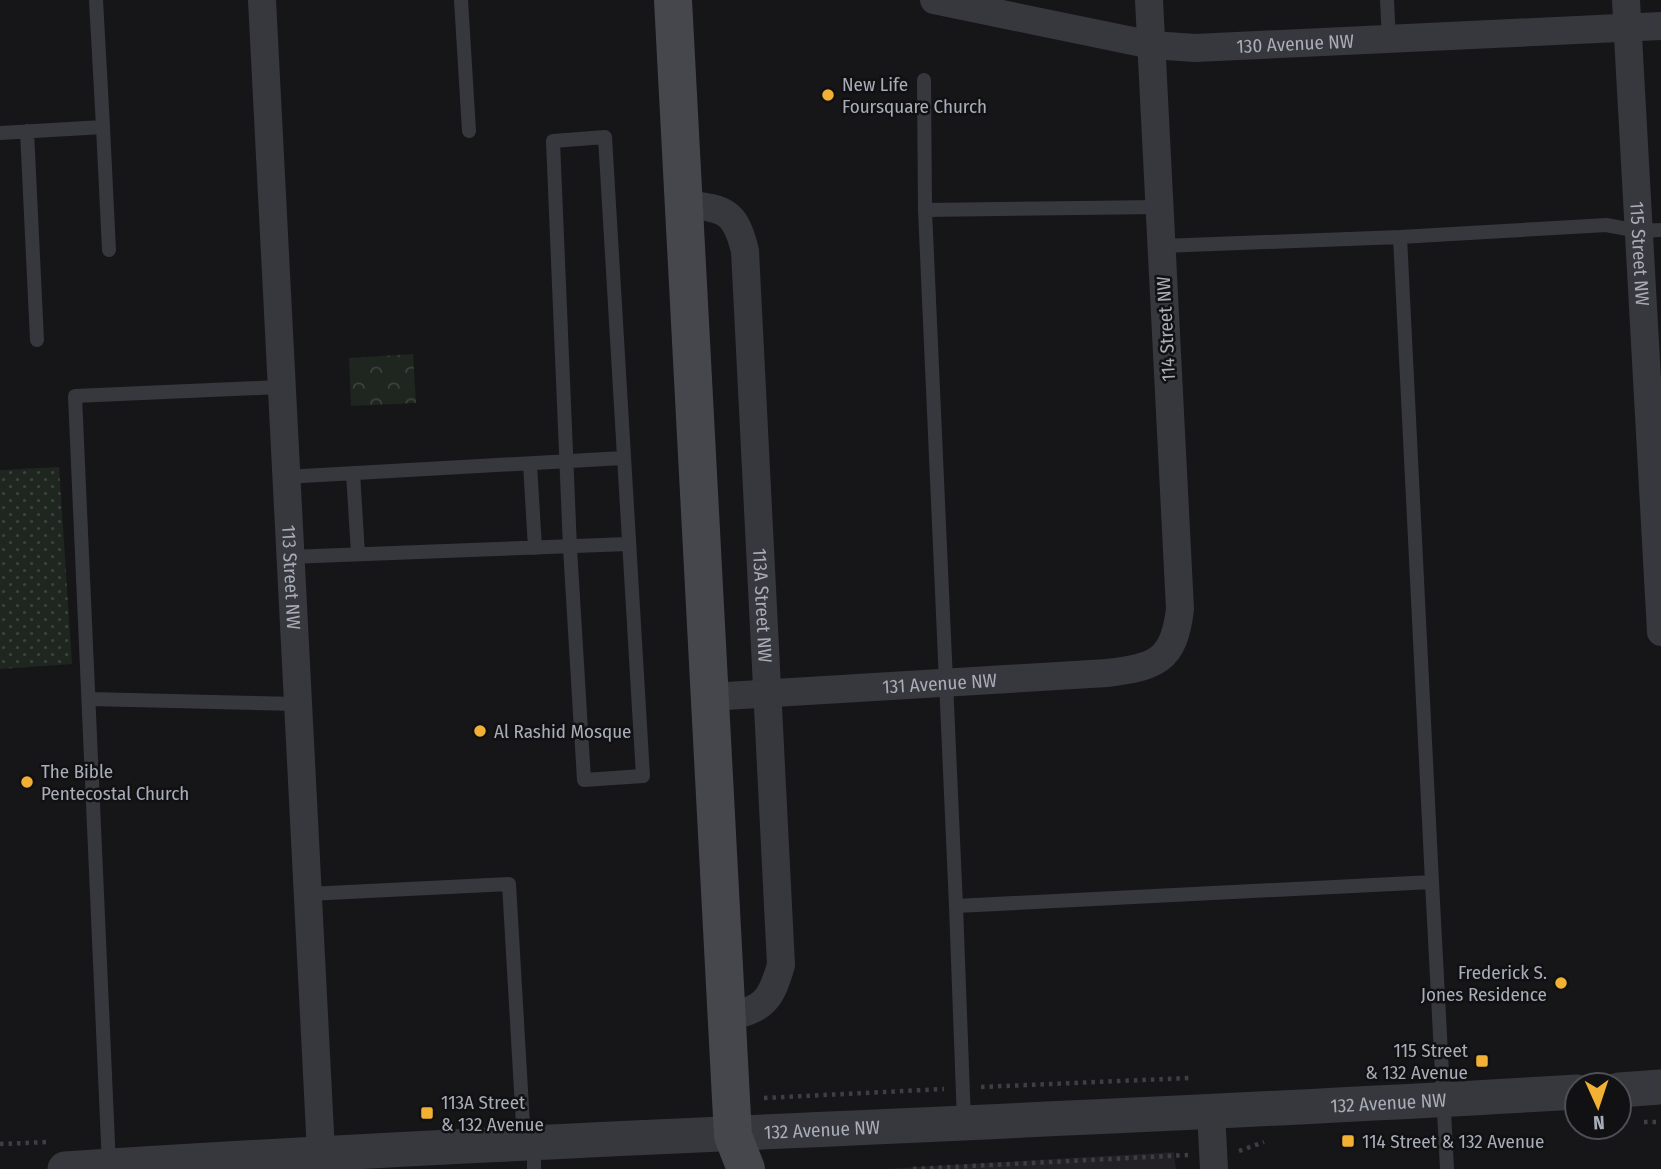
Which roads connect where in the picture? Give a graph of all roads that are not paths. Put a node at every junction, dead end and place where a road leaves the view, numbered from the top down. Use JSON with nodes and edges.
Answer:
{"nodes":[{"id":1,"x":96,"y":0,"type":"edge"},
{"id":2,"x":262,"y":0,"type":"edge"},
{"id":3,"x":461,"y":0,"type":"edge"},
{"id":4,"x":673,"y":0,"type":"edge"},
{"id":5,"x":934,"y":0,"type":"edge"},
{"id":6,"x":1149,"y":0,"type":"edge"},
{"id":7,"x":1387,"y":0,"type":"edge"},
{"id":8,"x":1626,"y":0,"type":"edge"},
{"id":9,"x":1661,"y":26,"type":"edge"},
{"id":10,"x":1628,"y":28,"type":"junction"},
{"id":11,"x":1389,"y":40,"type":"junction"},
{"id":12,"x":1152,"y":45,"type":"junction"},
{"id":13,"x":924,"y":80,"type":"dead end"},
{"id":14,"x":103,"y":127,"type":"junction"},
{"id":15,"x":27,"y":131,"type":"junction"},
{"id":16,"x":469,"y":131,"type":"dead end"},
{"id":17,"x":0,"y":133,"type":"edge"},
{"id":18,"x":684,"y":204,"type":"junction"},
{"id":19,"x":1160,"y":207,"type":"junction"},
{"id":20,"x":925,"y":210,"type":"junction"},
{"id":21,"x":1650,"y":230,"type":"edge"},
{"id":22,"x":1400,"y":237,"type":"junction"},
{"id":23,"x":1162,"y":246,"type":"junction"},
{"id":24,"x":109,"y":250,"type":"dead end"},
{"id":25,"x":37,"y":340,"type":"dead end"},
{"id":26,"x":280,"y":387,"type":"junction"},
{"id":27,"x":623,"y":458,"type":"junction"},
{"id":28,"x":566,"y":462,"type":"junction"},
{"id":29,"x":530,"y":464,"type":"junction"},
{"id":30,"x":353,"y":473,"type":"junction"},
{"id":31,"x":285,"y":477,"type":"junction"},
{"id":32,"x":628,"y":544,"type":"junction"},
{"id":33,"x":535,"y":548,"type":"junction"},
{"id":34,"x":570,"y":548,"type":"junction"},
{"id":35,"x":358,"y":554,"type":"junction"},
{"id":36,"x":289,"y":557,"type":"junction"},
{"id":37,"x":1661,"y":632,"type":"edge"},
{"id":38,"x":1167,"y":656,"type":"joint"},
{"id":39,"x":944,"y":682,"type":"junction"},
{"id":40,"x":768,"y":694,"type":"junction"},
{"id":41,"x":709,"y":698,"type":"junction"},
{"id":42,"x":89,"y":699,"type":"junction"},
{"id":43,"x":297,"y":704,"type":"junction"},
{"id":44,"x":1432,"y":882,"type":"junction"},
{"id":45,"x":308,"y":894,"type":"junction"},
{"id":46,"x":956,"y":906,"type":"junction"},
{"id":47,"x":728,"y":1017,"type":"junction"},
{"id":48,"x":1661,"y":1087,"type":"edge"},
{"id":49,"x":1633,"y":1089,"type":"edge"},
{"id":50,"x":1563,"y":1093,"type":"edge"},
{"id":51,"x":1443,"y":1100,"type":"junction"},
{"id":52,"x":1211,"y":1112,"type":"junction"},
{"id":53,"x":964,"y":1125,"type":"junction"},
{"id":54,"x":321,"y":1152,"type":"junction"},
{"id":55,"x":530,"y":1152,"type":"edge"},
{"id":56,"x":735,"y":1158,"type":"edge"},
{"id":57,"x":90,"y":1168,"type":"edge"},
{"id":58,"x":1214,"y":1169,"type":"edge"},
{"id":59,"x":1447,"y":1169,"type":"edge"}],
"edges":[{"from":1,"to":14,"type":"lane"},
{"from":2,"to":26,"type":"street","name":"113 Street NW"},
{"from":3,"to":16,"type":"lane"},
{"from":4,"to":18,"type":"main road"},
{"from":5,"to":12,"type":"street","name":"130 Avenue NW"},
{"from":6,"to":12,"type":"street","name":"114 Street NW"},
{"from":7,"to":11,"type":"lane"},
{"from":8,"to":10,"type":"street","name":"115 Street NW"},
{"from":9,"to":10,"type":"street","name":"130 Avenue NW"},
{"from":10,"to":11,"type":"street","name":"130 Avenue NW"},
{"from":10,"to":21,"type":"street","name":"115 Street NW"},
{"from":11,"to":12,"type":"street","name":"130 Avenue NW"},
{"from":12,"to":19,"type":"street","name":"114 Street NW"},
{"from":13,"to":20,"type":"lane"},
{"from":14,"to":15,"type":"lane"},
{"from":14,"to":24,"type":"lane"},
{"from":15,"to":17,"type":"lane"},
{"from":15,"to":25,"type":"lane"},
{"from":18,"to":40,"type":"street","name":"113A Street NW"},
{"from":18,"to":41,"type":"main road"},
{"from":19,"to":20,"type":"lane"},
{"from":19,"to":23,"type":"street","name":"114 Street NW"},
{"from":20,"to":39,"type":"lane"},
{"from":21,"to":22,"type":"lane"},
{"from":21,"to":37,"type":"street","name":"115 Street NW"},
{"from":22,"to":23,"type":"lane"},
{"from":22,"to":44,"type":"lane"},
{"from":23,"to":38,"type":"street","name":"114 Street NW"},
{"from":26,"to":31,"type":"street","name":"113 Street NW"},
{"from":26,"to":42,"type":"lane"},
{"from":27,"to":28,"type":"lane"},
{"from":27,"to":28,"type":"lane"},
{"from":27,"to":32,"type":"lane"},
{"from":28,"to":29,"type":"lane"},
{"from":28,"to":34,"type":"lane"},
{"from":29,"to":30,"type":"lane"},
{"from":29,"to":33,"type":"lane"},
{"from":30,"to":31,"type":"lane"},
{"from":30,"to":35,"type":"lane"},
{"from":31,"to":36,"type":"street","name":"113 Street NW"},
{"from":32,"to":34,"type":"lane"},
{"from":32,"to":34,"type":"lane"},
{"from":33,"to":34,"type":"lane"},
{"from":33,"to":35,"type":"lane"},
{"from":35,"to":36,"type":"lane"},
{"from":36,"to":43,"type":"street","name":"113 Street NW"},
{"from":38,"to":39,"type":"street","name":"131 Avenue NW"},
{"from":39,"to":40,"type":"street","name":"131 Avenue NW"},
{"from":39,"to":46,"type":"lane"},
{"from":40,"to":41,"type":"street","name":"131 Avenue NW"},
{"from":40,"to":47,"type":"street","name":"113A Street NW"},
{"from":41,"to":47,"type":"main road"},
{"from":42,"to":43,"type":"lane"},
{"from":42,"to":57,"type":"lane"},
{"from":43,"to":45,"type":"street","name":"113 Street NW"},
{"from":44,"to":46,"type":"lane"},
{"from":44,"to":51,"type":"lane"},
{"from":45,"to":54,"type":"street","name":"113 Street NW"},
{"from":45,"to":55,"type":"lane"},
{"from":46,"to":53,"type":"lane"},
{"from":47,"to":56,"type":"main road"},
{"from":48,"to":49,"type":"street"},
{"from":50,"to":51,"type":"street","name":"132 Avenue NW"},
{"from":51,"to":52,"type":"street","name":"132 Avenue NW"},
{"from":51,"to":59,"type":"lane"},
{"from":52,"to":53,"type":"street","name":"132 Avenue NW"},
{"from":52,"to":58,"type":"street"},
{"from":53,"to":56,"type":"street","name":"132 Avenue NW"},
{"from":54,"to":55,"type":"street","name":"132 Avenue NW"},
{"from":54,"to":57,"type":"street","name":"132 Avenue NW"},
{"from":55,"to":56,"type":"street","name":"132 Avenue NW"}]}
